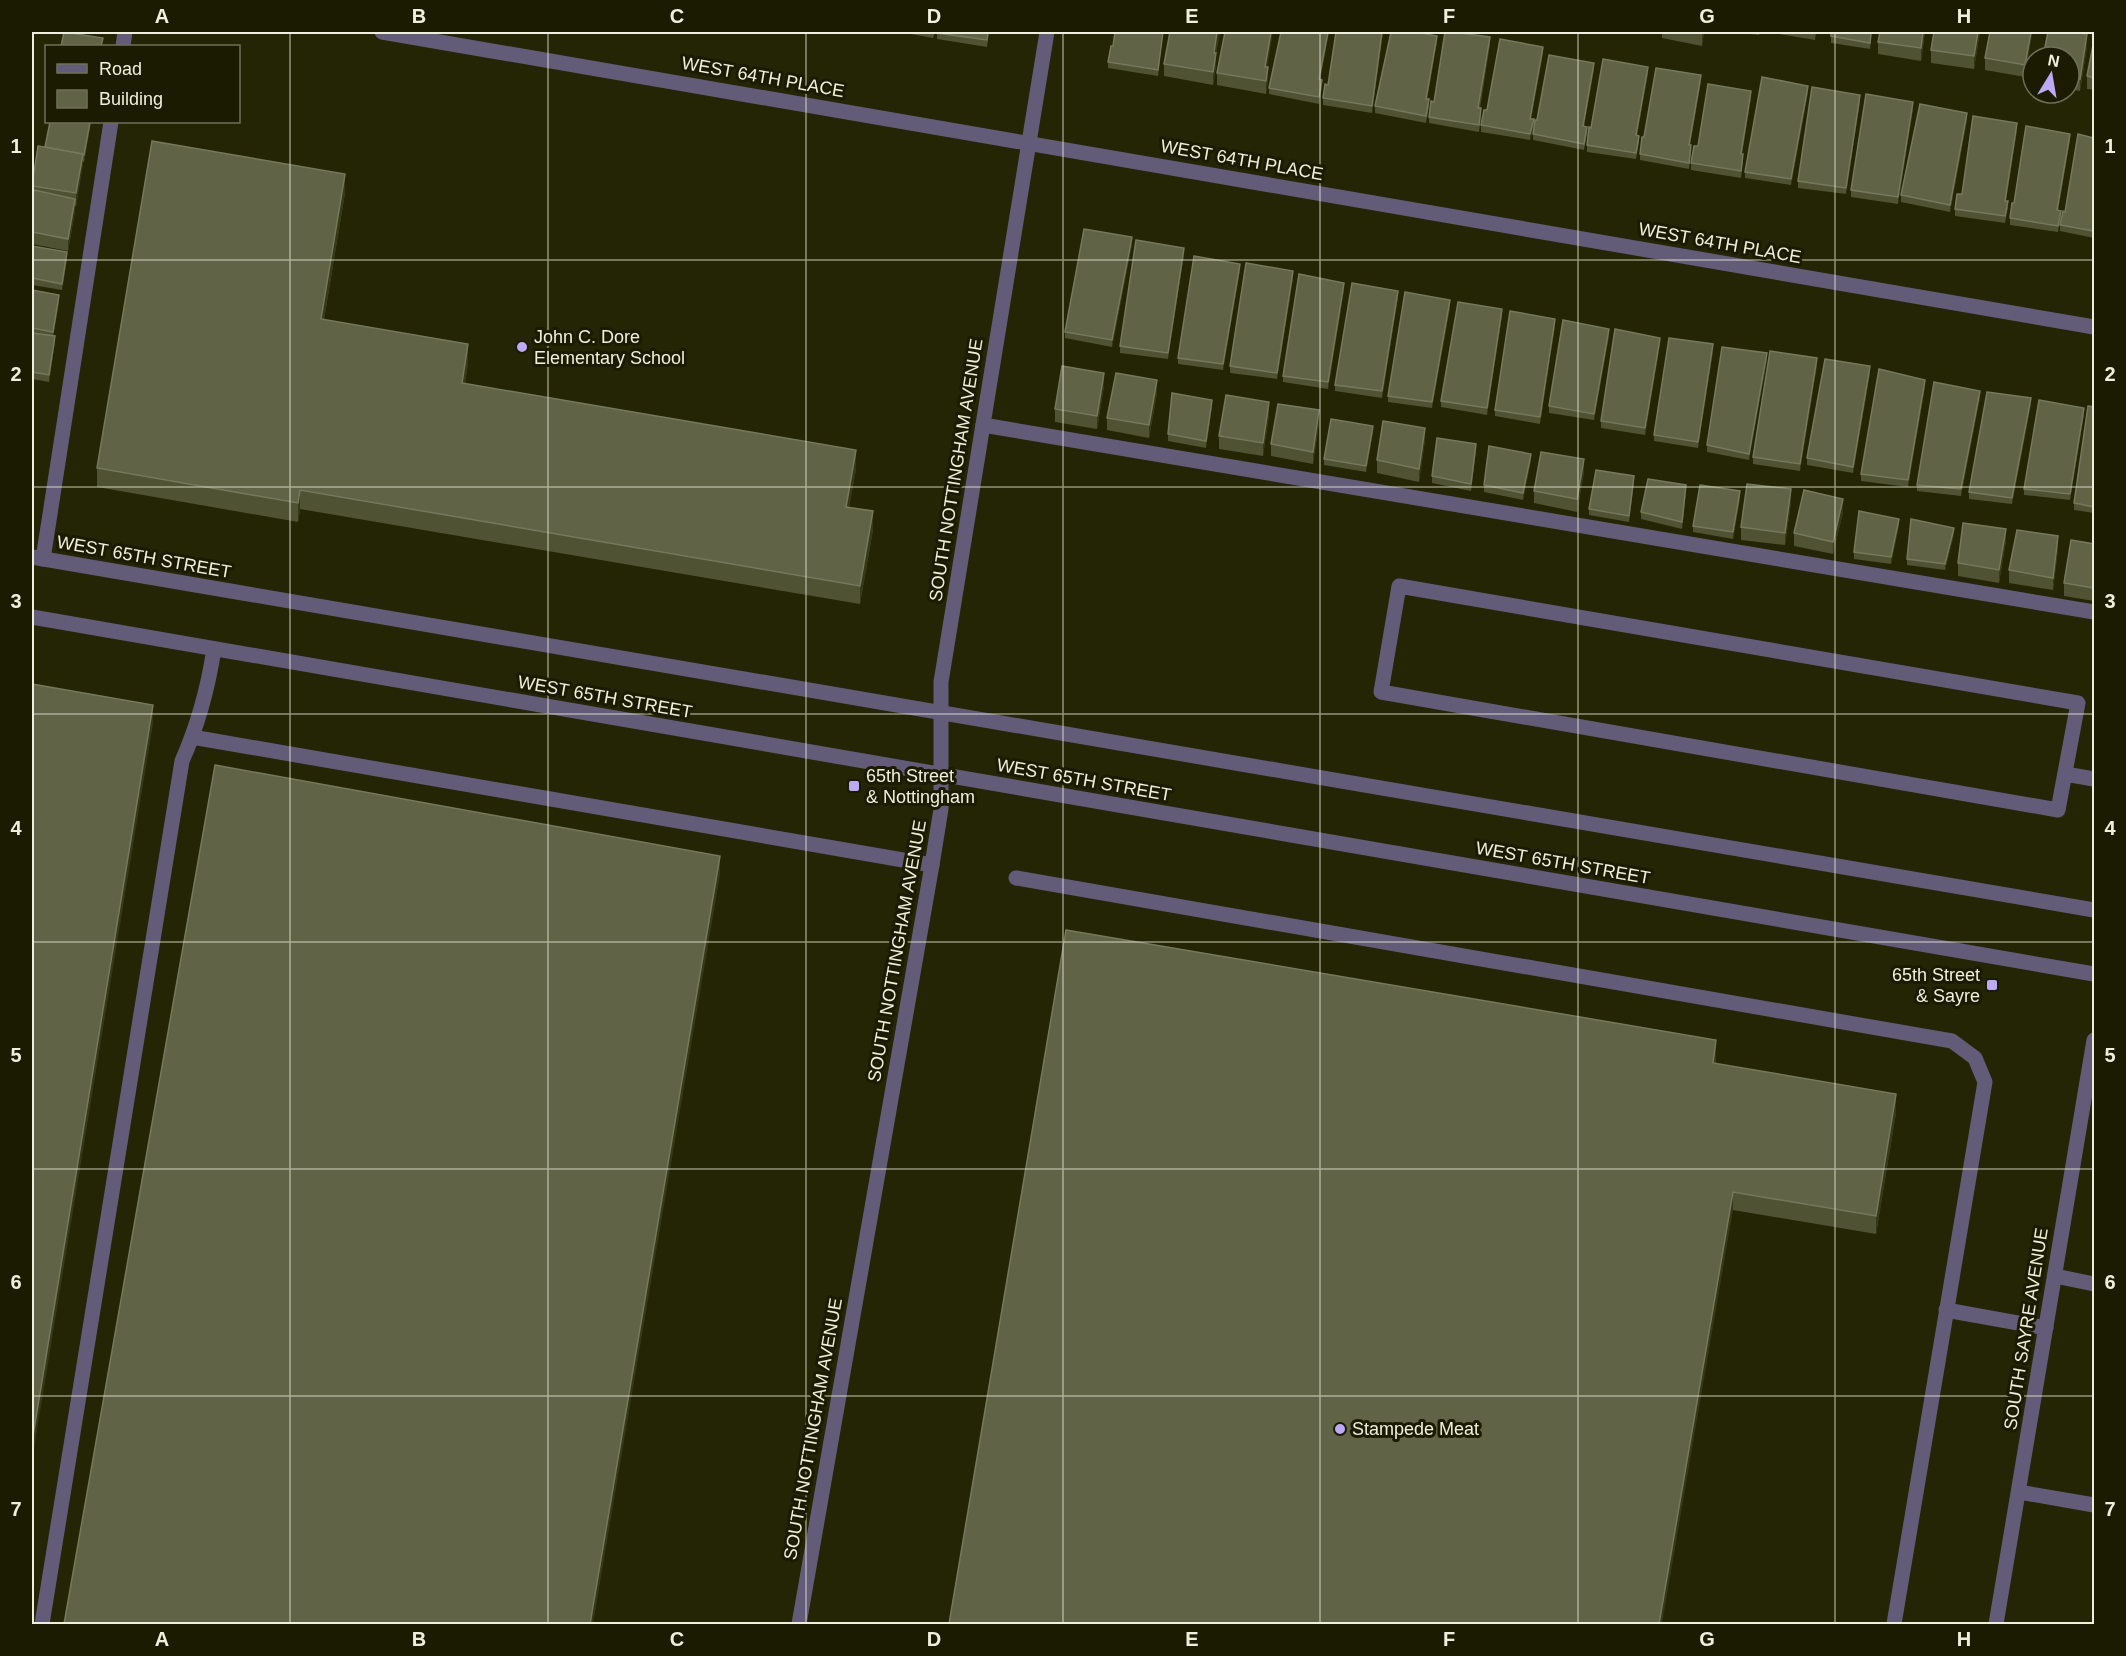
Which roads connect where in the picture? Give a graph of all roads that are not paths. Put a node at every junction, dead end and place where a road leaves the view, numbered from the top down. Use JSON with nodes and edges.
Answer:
{"nodes":[{"id":1,"x":382,"y":32,"type":"edge"},
{"id":2,"x":1047,"y":32,"type":"edge"},
{"id":3,"x":111,"y":123,"type":"edge"},
{"id":4,"x":1029,"y":143,"type":"junction"},
{"id":5,"x":2094,"y":327,"type":"edge"},
{"id":6,"x":983,"y":425,"type":"junction"},
{"id":7,"x":37,"y":558,"type":"edge"},
{"id":8,"x":2094,"y":612,"type":"edge"},
{"id":9,"x":32,"y":617,"type":"edge"},
{"id":10,"x":214,"y":649,"type":"junction"},
{"id":11,"x":941,"y":713,"type":"junction"},
{"id":12,"x":192,"y":738,"type":"junction"},
{"id":13,"x":2065,"y":774,"type":"junction"},
{"id":14,"x":940,"y":775,"type":"junction"},
{"id":15,"x":2094,"y":779,"type":"edge"},
{"id":16,"x":932,"y":865,"type":"junction"},
{"id":17,"x":1016,"y":878,"type":"dead end"},
{"id":18,"x":2094,"y":910,"type":"edge"},
{"id":19,"x":2094,"y":974,"type":"edge"},
{"id":20,"x":2094,"y":1040,"type":"edge"},
{"id":21,"x":2055,"y":1276,"type":"junction"},
{"id":22,"x":2094,"y":1284,"type":"edge"},
{"id":23,"x":1946,"y":1310,"type":"junction"},
{"id":24,"x":2046,"y":1328,"type":"junction"},
{"id":25,"x":2019,"y":1492,"type":"junction"},
{"id":26,"x":2094,"y":1505,"type":"edge"},
{"id":27,"x":42,"y":1624,"type":"edge"},
{"id":28,"x":798,"y":1624,"type":"edge"},
{"id":29,"x":1894,"y":1624,"type":"edge"},
{"id":30,"x":1996,"y":1624,"type":"edge"}],
"edges":[{"from":1,"to":4,"type":"street","name":"WEST 64TH PLACE"},
{"from":2,"to":4,"type":"street","name":"SOUTH NOTTINGHAM AVENUE"},
{"from":3,"to":7,"type":"street"},
{"from":4,"to":5,"type":"street","name":"WEST 64TH PLACE"},
{"from":4,"to":6,"type":"street","name":"SOUTH NOTTINGHAM AVENUE"},
{"from":6,"to":8,"type":"street"},
{"from":6,"to":11,"type":"street","name":"SOUTH NOTTINGHAM AVENUE"},
{"from":7,"to":11,"type":"street","name":"WEST 65TH STREET"},
{"from":9,"to":10,"type":"street","name":"WEST 65TH STREET"},
{"from":10,"to":12,"type":"street"},
{"from":10,"to":14,"type":"street","name":"WEST 65TH STREET"},
{"from":11,"to":14,"type":"street","name":"SOUTH NOTTINGHAM AVENUE"},
{"from":11,"to":18,"type":"street","name":"WEST 65TH STREET"},
{"from":12,"to":16,"type":"street"},
{"from":12,"to":27,"type":"street"},
{"from":13,"to":13,"type":"street"},
{"from":13,"to":15,"type":"street"},
{"from":14,"to":16,"type":"street","name":"SOUTH NOTTINGHAM AVENUE"},
{"from":14,"to":19,"type":"street","name":"WEST 65TH STREET"},
{"from":16,"to":28,"type":"street","name":"SOUTH NOTTINGHAM AVENUE"},
{"from":17,"to":23,"type":"street"},
{"from":20,"to":21,"type":"street","name":"SOUTH SAYRE AVENUE"},
{"from":21,"to":22,"type":"street"},
{"from":21,"to":24,"type":"street","name":"SOUTH SAYRE AVENUE"},
{"from":23,"to":24,"type":"street"},
{"from":23,"to":29,"type":"street"},
{"from":24,"to":25,"type":"street","name":"SOUTH SAYRE AVENUE"},
{"from":25,"to":26,"type":"street"},
{"from":25,"to":30,"type":"street","name":"SOUTH SAYRE AVENUE"}]}
